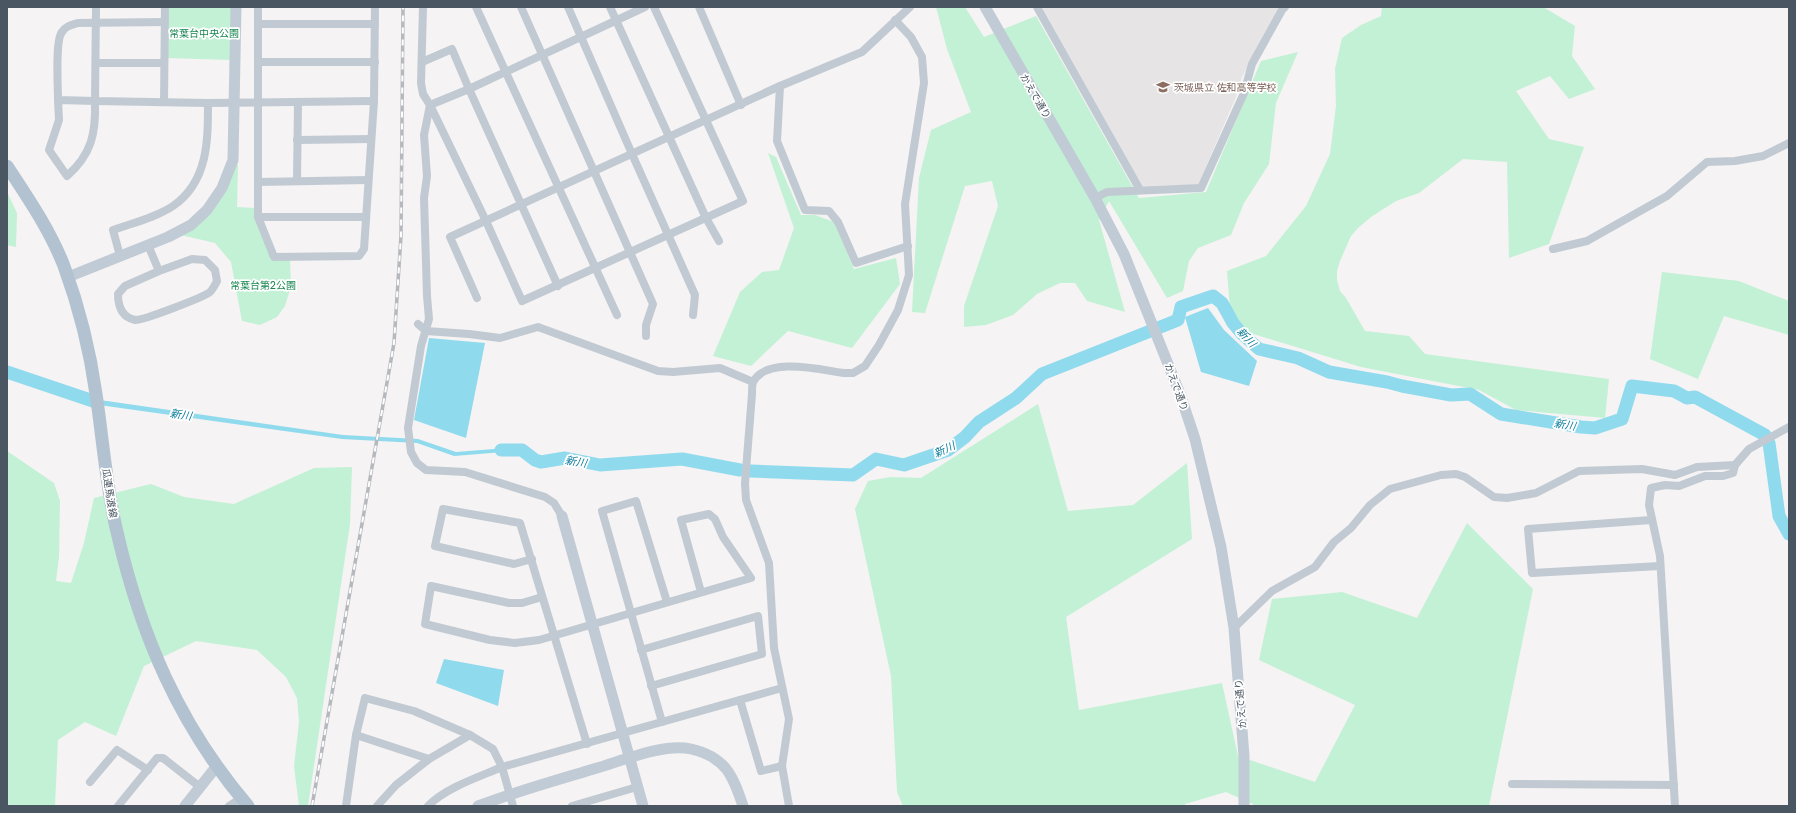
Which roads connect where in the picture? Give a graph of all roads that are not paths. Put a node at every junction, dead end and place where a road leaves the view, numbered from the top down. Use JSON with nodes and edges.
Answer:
{"nodes":[{"id":1,"x":96,"y":7,"type":"edge"},
{"id":2,"x":165,"y":7,"type":"edge"},
{"id":3,"x":236,"y":7,"type":"edge"},
{"id":4,"x":258,"y":7,"type":"edge"},
{"id":5,"x":375,"y":7,"type":"edge"},
{"id":6,"x":423,"y":7,"type":"edge"},
{"id":7,"x":476,"y":7,"type":"edge"},
{"id":8,"x":520,"y":7,"type":"edge"},
{"id":9,"x":568,"y":7,"type":"edge"},
{"id":10,"x":610,"y":7,"type":"edge"},
{"id":11,"x":645,"y":7,"type":"edge"},
{"id":12,"x":654,"y":7,"type":"edge"},
{"id":13,"x":699,"y":7,"type":"edge"},
{"id":14,"x":910,"y":7,"type":"edge"},
{"id":15,"x":985,"y":7,"type":"edge"},
{"id":16,"x":1037,"y":7,"type":"edge"},
{"id":17,"x":1285,"y":7,"type":"edge"},
{"id":18,"x":616,"y":20,"type":"junction"},
{"id":19,"x":895,"y":20,"type":"junction"},
{"id":20,"x":164,"y":22,"type":"junction"},
{"id":21,"x":96,"y":23,"type":"junction"},
{"id":22,"x":258,"y":24,"type":"junction"},
{"id":23,"x":375,"y":24,"type":"junction"},
{"id":24,"x":580,"y":36,"type":"junction"},
{"id":25,"x":542,"y":54,"type":"junction"},
{"id":26,"x":258,"y":62,"type":"junction"},
{"id":27,"x":374,"y":62,"type":"junction"},
{"id":28,"x":422,"y":62,"type":"junction"},
{"id":29,"x":96,"y":63,"type":"junction"},
{"id":30,"x":164,"y":63,"type":"junction"},
{"id":31,"x":505,"y":72,"type":"junction"},
{"id":32,"x":780,"y":86,"type":"junction"},
{"id":33,"x":469,"y":89,"type":"junction"},
{"id":34,"x":58,"y":100,"type":"junction"},
{"id":35,"x":95,"y":101,"type":"junction"},
{"id":36,"x":374,"y":101,"type":"junction"},
{"id":37,"x":164,"y":102,"type":"junction"},
{"id":38,"x":298,"y":102,"type":"junction"},
{"id":39,"x":208,"y":103,"type":"junction"},
{"id":40,"x":235,"y":103,"type":"junction"},
{"id":41,"x":258,"y":103,"type":"junction"},
{"id":42,"x":430,"y":105,"type":"junction"},
{"id":43,"x":742,"y":105,"type":"junction"},
{"id":44,"x":705,"y":120,"type":"junction"},
{"id":45,"x":669,"y":138,"type":"junction"},
{"id":46,"x":371,"y":139,"type":"junction"},
{"id":47,"x":297,"y":140,"type":"junction"},
{"id":48,"x":1789,"y":143,"type":"edge"},
{"id":49,"x":632,"y":154,"type":"junction"},
{"id":50,"x":7,"y":166,"type":"edge"},
{"id":51,"x":595,"y":171,"type":"junction"},
{"id":52,"x":368,"y":180,"type":"junction"},
{"id":53,"x":297,"y":181,"type":"junction"},
{"id":54,"x":258,"y":182,"type":"junction"},
{"id":55,"x":559,"y":188,"type":"junction"},
{"id":56,"x":1140,"y":190,"type":"junction"},
{"id":57,"x":1095,"y":198,"type":"junction"},
{"id":58,"x":522,"y":205,"type":"junction"},
{"id":59,"x":258,"y":217,"type":"junction"},
{"id":60,"x":366,"y":217,"type":"junction"},
{"id":61,"x":706,"y":218,"type":"junction"},
{"id":62,"x":486,"y":221,"type":"junction"},
{"id":63,"x":667,"y":235,"type":"junction"},
{"id":64,"x":719,"y":241,"type":"dead end"},
{"id":65,"x":148,"y":245,"type":"junction"},
{"id":66,"x":908,"y":246,"type":"junction"},
{"id":67,"x":1553,"y":249,"type":"dead end"},
{"id":68,"x":631,"y":252,"type":"junction"},
{"id":69,"x":120,"y":256,"type":"junction"},
{"id":70,"x":595,"y":267,"type":"junction"},
{"id":71,"x":159,"y":271,"type":"junction"},
{"id":72,"x":68,"y":277,"type":"junction"},
{"id":73,"x":558,"y":286,"type":"junction"},
{"id":74,"x":477,"y":298,"type":"dead end"},
{"id":75,"x":617,"y":315,"type":"dead end"},
{"id":76,"x":693,"y":316,"type":"dead end"},
{"id":77,"x":418,"y":324,"type":"dead end"},
{"id":78,"x":426,"y":331,"type":"junction"},
{"id":79,"x":646,"y":336,"type":"dead end"},
{"id":80,"x":753,"y":382,"type":"junction"},
{"id":81,"x":1789,"y":427,"type":"edge"},
{"id":82,"x":1736,"y":465,"type":"junction"},
{"id":83,"x":562,"y":516,"type":"joint"},
{"id":84,"x":1651,"y":520,"type":"junction"},
{"id":85,"x":532,"y":559,"type":"junction"},
{"id":86,"x":1660,"y":566,"type":"junction"},
{"id":87,"x":701,"y":592,"type":"junction"},
{"id":88,"x":542,"y":597,"type":"junction"},
{"id":89,"x":667,"y":602,"type":"junction"},
{"id":90,"x":631,"y":613,"type":"junction"},
{"id":91,"x":591,"y":624,"type":"junction"},
{"id":92,"x":1234,"y":628,"type":"junction"},
{"id":93,"x":553,"y":635,"type":"junction"},
{"id":94,"x":641,"y":650,"type":"junction"},
{"id":95,"x":651,"y":686,"type":"junction"},
{"id":96,"x":782,"y":688,"type":"junction"},
{"id":97,"x":740,"y":700,"type":"junction"},
{"id":98,"x":662,"y":722,"type":"junction"},
{"id":99,"x":622,"y":734,"type":"junction"},
{"id":100,"x":356,"y":735,"type":"junction"},
{"id":101,"x":470,"y":735,"type":"junction"},
{"id":102,"x":587,"y":744,"type":"junction"},
{"id":103,"x":429,"y":759,"type":"junction"},
{"id":104,"x":629,"y":759,"type":"junction"},
{"id":105,"x":782,"y":766,"type":"junction"},
{"id":106,"x":216,"y":767,"type":"junction"},
{"id":107,"x":502,"y":767,"type":"junction"},
{"id":108,"x":148,"y":770,"type":"junction"},
{"id":109,"x":90,"y":782,"type":"dead end"},
{"id":110,"x":1512,"y":784,"type":"dead end"},
{"id":111,"x":1674,"y":785,"type":"junction"},
{"id":112,"x":200,"y":787,"type":"junction"},
{"id":113,"x":637,"y":787,"type":"junction"},
{"id":114,"x":509,"y":794,"type":"junction"},
{"id":115,"x":600,"y":797,"type":"junction"},
{"id":116,"x":245,"y":802,"type":"edge"},
{"id":117,"x":118,"y":806,"type":"edge"},
{"id":118,"x":185,"y":806,"type":"edge"},
{"id":119,"x":229,"y":806,"type":"edge"},
{"id":120,"x":346,"y":806,"type":"edge"},
{"id":121,"x":377,"y":806,"type":"edge"},
{"id":122,"x":428,"y":806,"type":"edge"},
{"id":123,"x":478,"y":806,"type":"edge"},
{"id":124,"x":513,"y":806,"type":"edge"},
{"id":125,"x":572,"y":806,"type":"edge"},
{"id":126,"x":603,"y":806,"type":"edge"},
{"id":127,"x":643,"y":806,"type":"edge"},
{"id":128,"x":743,"y":806,"type":"edge"},
{"id":129,"x":789,"y":806,"type":"edge"},
{"id":130,"x":1244,"y":806,"type":"edge"},
{"id":131,"x":1675,"y":806,"type":"edge"}],
"edges":[{"from":1,"to":21,"type":"street"},
{"from":2,"to":20,"type":"street"},
{"from":3,"to":40,"type":"street"},
{"from":4,"to":22,"type":"street"},
{"from":5,"to":23,"type":"street"},
{"from":6,"to":28,"type":"street"},
{"from":7,"to":31,"type":"street"},
{"from":8,"to":25,"type":"street"},
{"from":9,"to":24,"type":"street"},
{"from":10,"to":18,"type":"street"},
{"from":11,"to":18,"type":"street"},
{"from":12,"to":44,"type":"street"},
{"from":13,"to":43,"type":"street"},
{"from":14,"to":19,"type":"street"},
{"from":15,"to":57,"type":"street","name":"かえで通り"},
{"from":16,"to":56,"type":"street"},
{"from":17,"to":56,"type":"street"},
{"from":18,"to":24,"type":"street"},
{"from":18,"to":45,"type":"street"},
{"from":19,"to":32,"type":"street"},
{"from":19,"to":66,"type":"street"},
{"from":20,"to":21,"type":"street"},
{"from":20,"to":30,"type":"street"},
{"from":21,"to":29,"type":"street"},
{"from":21,"to":34,"type":"street"},
{"from":22,"to":23,"type":"street"},
{"from":22,"to":26,"type":"street"},
{"from":23,"to":27,"type":"street"},
{"from":24,"to":25,"type":"street"},
{"from":24,"to":49,"type":"street"},
{"from":25,"to":31,"type":"street"},
{"from":25,"to":51,"type":"street"},
{"from":26,"to":27,"type":"street"},
{"from":26,"to":41,"type":"street"},
{"from":27,"to":36,"type":"street"},
{"from":28,"to":33,"type":"street"},
{"from":28,"to":42,"type":"street"},
{"from":29,"to":30,"type":"street"},
{"from":29,"to":35,"type":"street"},
{"from":30,"to":37,"type":"street"},
{"from":31,"to":33,"type":"street"},
{"from":31,"to":55,"type":"street"},
{"from":32,"to":43,"type":"street"},
{"from":32,"to":66,"type":"street"},
{"from":33,"to":42,"type":"street"},
{"from":33,"to":58,"type":"street"},
{"from":34,"to":35,"type":"street"},
{"from":34,"to":35,"type":"street"},
{"from":35,"to":37,"type":"street"},
{"from":36,"to":38,"type":"street"},
{"from":36,"to":46,"type":"street"},
{"from":37,"to":39,"type":"street"},
{"from":38,"to":41,"type":"street"},
{"from":38,"to":47,"type":"street"},
{"from":39,"to":40,"type":"street"},
{"from":39,"to":69,"type":"street"},
{"from":40,"to":41,"type":"street"},
{"from":40,"to":65,"type":"street"},
{"from":41,"to":54,"type":"street"},
{"from":42,"to":62,"type":"street"},
{"from":42,"to":78,"type":"street"},
{"from":43,"to":44,"type":"street"},
{"from":44,"to":45,"type":"street"},
{"from":44,"to":61,"type":"street"},
{"from":45,"to":49,"type":"street"},
{"from":45,"to":61,"type":"street"},
{"from":46,"to":47,"type":"street"},
{"from":46,"to":52,"type":"street"},
{"from":47,"to":53,"type":"street"},
{"from":48,"to":67,"type":"street"},
{"from":49,"to":51,"type":"street"},
{"from":49,"to":63,"type":"street"},
{"from":50,"to":72,"type":"main road","name":"瓜連馬渡線"},
{"from":51,"to":55,"type":"street"},
{"from":51,"to":68,"type":"street"},
{"from":52,"to":53,"type":"street"},
{"from":52,"to":60,"type":"street"},
{"from":53,"to":54,"type":"street"},
{"from":54,"to":59,"type":"street"},
{"from":55,"to":58,"type":"street"},
{"from":55,"to":70,"type":"street"},
{"from":56,"to":57,"type":"street"},
{"from":57,"to":92,"type":"street","name":"かえで通り"},
{"from":58,"to":62,"type":"street"},
{"from":58,"to":73,"type":"street"},
{"from":59,"to":60,"type":"street"},
{"from":59,"to":60,"type":"street"},
{"from":61,"to":63,"type":"street"},
{"from":61,"to":64,"type":"street"},
{"from":62,"to":73,"type":"street"},
{"from":62,"to":74,"type":"street"},
{"from":63,"to":68,"type":"street"},
{"from":63,"to":76,"type":"street"},
{"from":65,"to":69,"type":"street"},
{"from":65,"to":71,"type":"street"},
{"from":66,"to":80,"type":"street"},
{"from":68,"to":70,"type":"street"},
{"from":68,"to":79,"type":"street"},
{"from":69,"to":72,"type":"street"},
{"from":70,"to":73,"type":"street"},
{"from":70,"to":75,"type":"street"},
{"from":71,"to":71,"type":"street"},
{"from":72,"to":106,"type":"main road","name":"瓜連馬渡線"},
{"from":77,"to":78,"type":"street"},
{"from":78,"to":80,"type":"street"},
{"from":78,"to":83,"type":"street"},
{"from":80,"to":96,"type":"street"},
{"from":81,"to":82,"type":"street"},
{"from":82,"to":84,"type":"street"},
{"from":82,"to":92,"type":"street"},
{"from":83,"to":91,"type":"street"},
{"from":84,"to":86,"type":"street"},
{"from":84,"to":86,"type":"street"},
{"from":85,"to":85,"type":"street"},
{"from":85,"to":88,"type":"street"},
{"from":86,"to":111,"type":"street"},
{"from":87,"to":87,"type":"street"},
{"from":87,"to":89,"type":"street"},
{"from":88,"to":93,"type":"street"},
{"from":88,"to":93,"type":"street"},
{"from":89,"to":90,"type":"street"},
{"from":89,"to":90,"type":"street"},
{"from":90,"to":91,"type":"street"},
{"from":90,"to":94,"type":"street"},
{"from":91,"to":93,"type":"street"},
{"from":91,"to":99,"type":"street"},
{"from":92,"to":130,"type":"street","name":"かえで通り"},
{"from":93,"to":102,"type":"street"},
{"from":94,"to":95,"type":"street"},
{"from":94,"to":95,"type":"street"},
{"from":95,"to":98,"type":"street"},
{"from":96,"to":97,"type":"street"},
{"from":96,"to":105,"type":"street"},
{"from":97,"to":98,"type":"street"},
{"from":97,"to":105,"type":"street"},
{"from":98,"to":99,"type":"street"},
{"from":99,"to":102,"type":"street"},
{"from":99,"to":104,"type":"street"},
{"from":100,"to":101,"type":"street"},
{"from":100,"to":103,"type":"street"},
{"from":100,"to":120,"type":"street"},
{"from":101,"to":103,"type":"street"},
{"from":101,"to":107,"type":"street"},
{"from":102,"to":107,"type":"street"},
{"from":103,"to":121,"type":"street"},
{"from":104,"to":113,"type":"street"},
{"from":104,"to":114,"type":"street"},
{"from":104,"to":128,"type":"street"},
{"from":105,"to":129,"type":"street"},
{"from":106,"to":112,"type":"street"},
{"from":106,"to":116,"type":"main road","name":"瓜連馬渡線"},
{"from":107,"to":114,"type":"street"},
{"from":107,"to":122,"type":"street"},
{"from":108,"to":109,"type":"street"},
{"from":108,"to":112,"type":"street"},
{"from":108,"to":117,"type":"street"},
{"from":110,"to":111,"type":"street"},
{"from":111,"to":131,"type":"street"},
{"from":112,"to":118,"type":"street"},
{"from":113,"to":115,"type":"street"},
{"from":113,"to":127,"type":"street"},
{"from":114,"to":123,"type":"street"},
{"from":114,"to":124,"type":"street"},
{"from":115,"to":125,"type":"street"},
{"from":115,"to":126,"type":"street"},
{"from":116,"to":119,"type":"street"}]}
